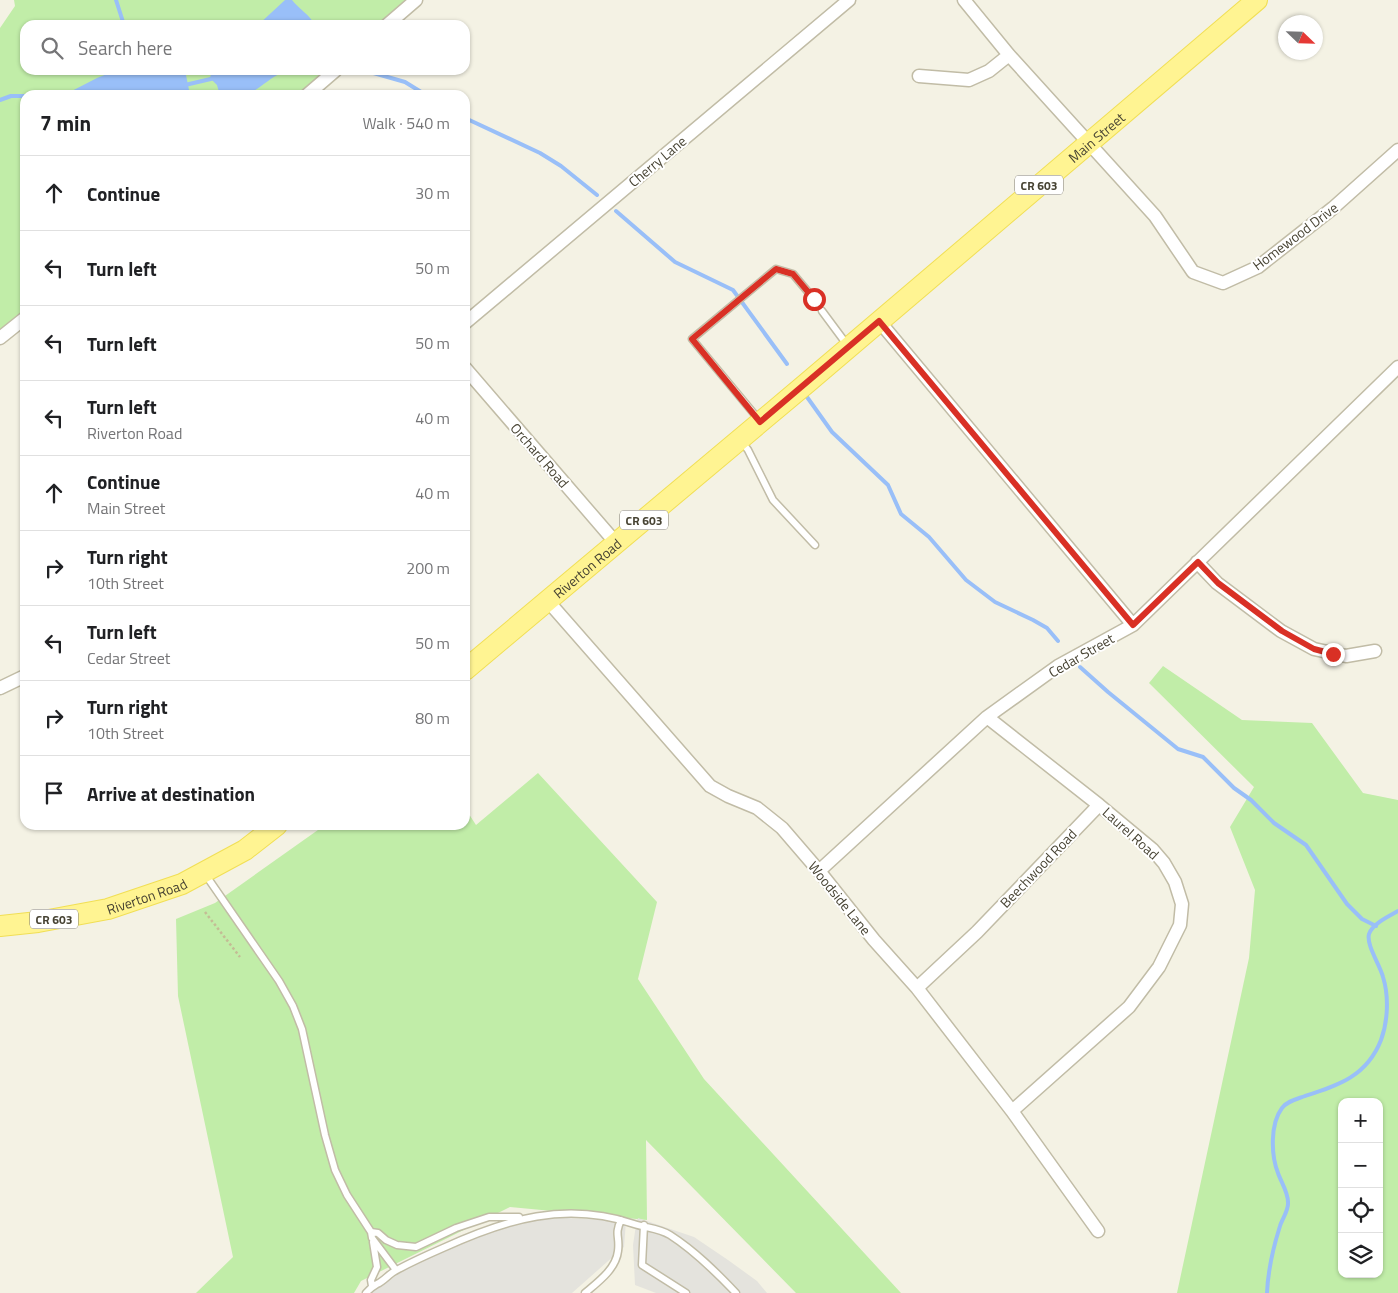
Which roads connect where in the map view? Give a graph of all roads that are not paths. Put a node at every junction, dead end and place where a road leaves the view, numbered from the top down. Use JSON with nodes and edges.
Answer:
{"nodes":[{"id":1,"x":416,"y":0,"type":"edge"},
{"id":2,"x":849,"y":0,"type":"edge"},
{"id":3,"x":964,"y":0,"type":"edge"},
{"id":4,"x":1256,"y":0,"type":"edge"},
{"id":5,"x":393,"y":20,"type":"edge"},
{"id":6,"x":1009,"y":55,"type":"junction"},
{"id":7,"x":330,"y":75,"type":"edge"},
{"id":8,"x":919,"y":76,"type":"dead end"},
{"id":9,"x":313,"y":90,"type":"edge"},
{"id":10,"x":1089,"y":143,"type":"junction"},
{"id":11,"x":1398,"y":150,"type":"edge"},
{"id":12,"x":814,"y":299,"type":"dead end"},
{"id":13,"x":822,"y":311,"type":"dead end"},
{"id":14,"x":470,"y":319,"type":"edge"},
{"id":15,"x":879,"y":321,"type":"junction"},
{"id":16,"x":20,"y":322,"type":"edge"},
{"id":17,"x":0,"y":338,"type":"edge"},
{"id":18,"x":849,"y":346,"type":"junction"},
{"id":19,"x":1398,"y":368,"type":"edge"},
{"id":20,"x":822,"y":370,"type":"joint"},
{"id":21,"x":470,"y":374,"type":"edge"},
{"id":22,"x":760,"y":422,"type":"junction"},
{"id":23,"x":740,"y":439,"type":"junction"},
{"id":24,"x":616,"y":543,"type":"junction"},
{"id":25,"x":815,"y":545,"type":"dead end"},
{"id":26,"x":1198,"y":562,"type":"junction"},
{"id":27,"x":547,"y":600,"type":"junction"},
{"id":28,"x":1133,"y":625,"type":"junction"},
{"id":29,"x":1375,"y":651,"type":"dead end"},
{"id":30,"x":470,"y":666,"type":"edge"},
{"id":31,"x":20,"y":678,"type":"edge"},
{"id":32,"x":0,"y":688,"type":"edge"},
{"id":33,"x":987,"y":717,"type":"junction"},
{"id":34,"x":1099,"y":805,"type":"junction"},
{"id":35,"x":271,"y":830,"type":"edge"},
{"id":36,"x":819,"y":871,"type":"junction"},
{"id":37,"x":204,"y":872,"type":"junction"},
{"id":38,"x":0,"y":926,"type":"edge"},
{"id":39,"x":917,"y":988,"type":"junction"},
{"id":40,"x":1012,"y":1112,"type":"junction"},
{"id":41,"x":528,"y":1216,"type":"junction"},
{"id":42,"x":621,"y":1220,"type":"junction"},
{"id":43,"x":644,"y":1225,"type":"junction"},
{"id":44,"x":1098,"y":1231,"type":"dead end"},
{"id":45,"x":371,"y":1235,"type":"junction"},
{"id":46,"x":396,"y":1270,"type":"junction"},
{"id":47,"x":372,"y":1286,"type":"junction"},
{"id":48,"x":366,"y":1293,"type":"edge"},
{"id":49,"x":584,"y":1293,"type":"edge"},
{"id":50,"x":686,"y":1293,"type":"edge"},
{"id":51,"x":736,"y":1293,"type":"edge"}],
"edges":[{"from":1,"to":5,"type":"street"},
{"from":2,"to":14,"type":"street","name":"Cherry Lane"},
{"from":3,"to":6,"type":"street","name":"Homewood Drive"},
{"from":4,"to":10,"type":"main road","name":"Main Street","number":"CR 603"},
{"from":6,"to":8,"type":"street"},
{"from":6,"to":10,"type":"street","name":"Homewood Drive"},
{"from":7,"to":9,"type":"street"},
{"from":10,"to":11,"type":"street","name":"Homewood Drive"},
{"from":10,"to":15,"type":"main road","name":"Main Street","number":"CR 603"},
{"from":12,"to":22,"type":"lane"},
{"from":13,"to":18,"type":"lane"},
{"from":15,"to":18,"type":"main road","name":"Main Street","number":"CR 603"},
{"from":15,"to":28,"type":"street"},
{"from":16,"to":17,"type":"street"},
{"from":18,"to":20,"type":"main road","name":"Main Street","number":"CR 603"},
{"from":19,"to":26,"type":"street","name":"Cedar Street"},
{"from":20,"to":22,"type":"main road","name":"Riverton Road","number":"CR 603"},
{"from":21,"to":24,"type":"street","name":"Orchard Road"},
{"from":22,"to":23,"type":"main road","name":"Riverton Road","number":"CR 603"},
{"from":23,"to":24,"type":"main road","name":"Riverton Road","number":"CR 603"},
{"from":23,"to":25,"type":"lane"},
{"from":24,"to":27,"type":"main road","name":"Riverton Road","number":"CR 603"},
{"from":26,"to":28,"type":"street","name":"Cedar Street"},
{"from":26,"to":29,"type":"street"},
{"from":27,"to":30,"type":"main road","name":"Riverton Road","number":"CR 603"},
{"from":27,"to":36,"type":"street","name":"Woodside Lane"},
{"from":28,"to":33,"type":"street","name":"Cedar Street"},
{"from":31,"to":32,"type":"street"},
{"from":33,"to":34,"type":"street","name":"Laurel Road"},
{"from":33,"to":36,"type":"street","name":"Cedar Street"},
{"from":34,"to":39,"type":"street","name":"Beechwood Road"},
{"from":34,"to":40,"type":"street","name":"Laurel Road"},
{"from":35,"to":37,"type":"main road","name":"Riverton Road","number":"CR 603"},
{"from":36,"to":39,"type":"street","name":"Woodside Lane"},
{"from":37,"to":38,"type":"main road","name":"Riverton Road","number":"CR 603"},
{"from":37,"to":45,"type":"lane"},
{"from":39,"to":40,"type":"street","name":"Woodside Lane"},
{"from":40,"to":44,"type":"street","name":"Woodside Lane"},
{"from":41,"to":42,"type":"lane"},
{"from":41,"to":45,"type":"lane"},
{"from":41,"to":46,"type":"lane"},
{"from":42,"to":43,"type":"lane"},
{"from":42,"to":49,"type":"lane"},
{"from":43,"to":50,"type":"lane"},
{"from":43,"to":51,"type":"lane"},
{"from":45,"to":46,"type":"lane"},
{"from":45,"to":47,"type":"lane"},
{"from":46,"to":47,"type":"lane"},
{"from":47,"to":48,"type":"lane"}]}
